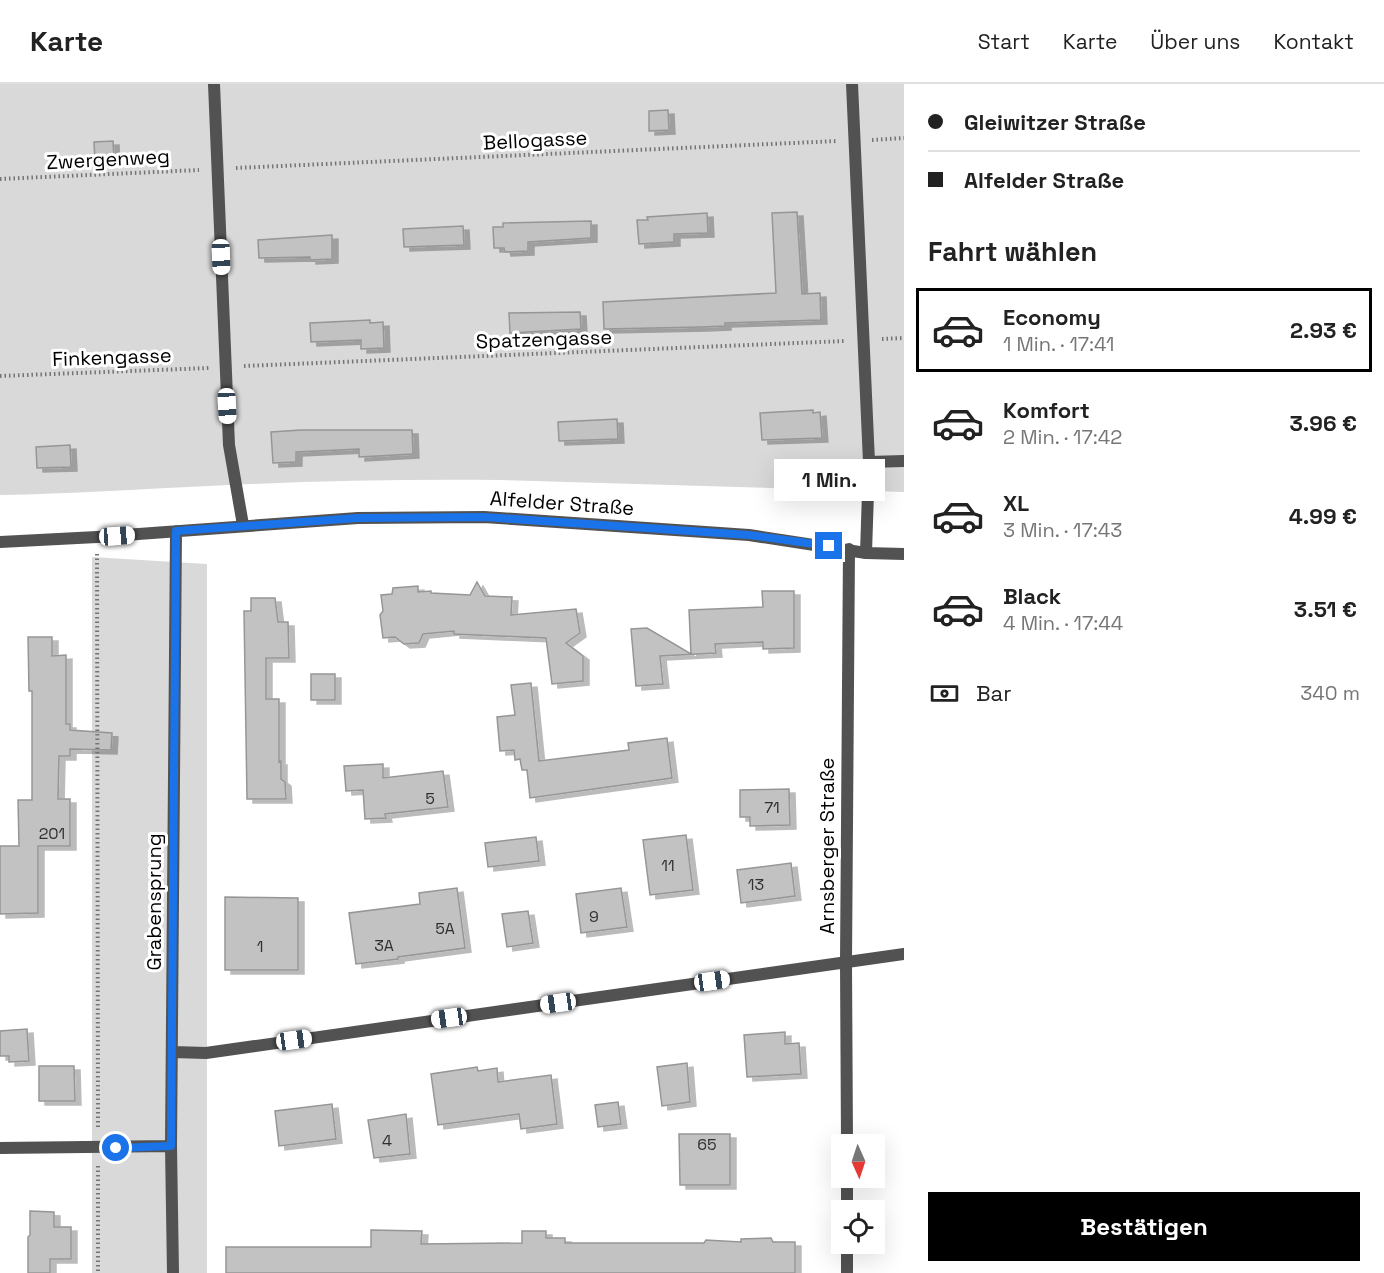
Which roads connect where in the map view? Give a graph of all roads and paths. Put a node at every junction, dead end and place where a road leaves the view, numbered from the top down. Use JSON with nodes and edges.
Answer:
{"nodes":[{"id":1,"x":214,"y":84,"type":"edge"},
{"id":2,"x":852,"y":84,"type":"edge"},
{"id":3,"x":904,"y":138,"type":"edge"},
{"id":4,"x":855,"y":140,"type":"junction"},
{"id":5,"x":217,"y":169,"type":"junction"},
{"id":6,"x":0,"y":179,"type":"edge"},
{"id":7,"x":863,"y":340,"type":"junction"},
{"id":8,"x":225,"y":367,"type":"junction"},
{"id":9,"x":0,"y":376,"type":"edge"},
{"id":10,"x":904,"y":461,"type":"edge"},
{"id":11,"x":869,"y":462,"type":"junction"},
{"id":12,"x":243,"y":525,"type":"junction"},
{"id":13,"x":176,"y":531,"type":"junction"},
{"id":14,"x":97,"y":537,"type":"junction"},
{"id":15,"x":0,"y":542,"type":"edge"},
{"id":16,"x":849,"y":549,"type":"junction"},
{"id":17,"x":866,"y":553,"type":"junction"},
{"id":18,"x":904,"y":554,"type":"edge"},
{"id":19,"x":904,"y":954,"type":"edge"},
{"id":20,"x":846,"y":962,"type":"junction"},
{"id":21,"x":173,"y":1052,"type":"junction"},
{"id":22,"x":847,"y":1134,"type":"edge"},
{"id":23,"x":171,"y":1146,"type":"junction"},
{"id":24,"x":0,"y":1148,"type":"edge"},
{"id":25,"x":98,"y":1148,"type":"junction"},
{"id":26,"x":847,"y":1254,"type":"edge"},
{"id":27,"x":98,"y":1273,"type":"edge"},
{"id":28,"x":173,"y":1273,"type":"edge"},
{"id":29,"x":847,"y":1273,"type":"edge"}],
"edges":[{"from":1,"to":5,"type":"street"},
{"from":2,"to":4,"type":"street"},
{"from":3,"to":4,"type":"path","name":"Bellogasse"},
{"from":4,"to":5,"type":"path","name":"Bellogasse"},
{"from":4,"to":7,"type":"street"},
{"from":5,"to":6,"type":"path","name":"Zwergenweg"},
{"from":5,"to":8,"type":"street"},
{"from":7,"to":8,"type":"path","name":"Spatzengasse"},
{"from":7,"to":11,"type":"street"},
{"from":8,"to":9,"type":"path","name":"Finkengasse"},
{"from":8,"to":12,"type":"street"},
{"from":10,"to":11,"type":"street"},
{"from":11,"to":17,"type":"street"},
{"from":12,"to":13,"type":"street","name":"Alfelder Straße"},
{"from":12,"to":16,"type":"street","name":"Alfelder Straße"},
{"from":13,"to":14,"type":"street","name":"Alfelder Straße"},
{"from":13,"to":21,"type":"street","name":"Grabensprung"},
{"from":14,"to":15,"type":"street","name":"Alfelder Straße"},
{"from":14,"to":25,"type":"path"},
{"from":16,"to":17,"type":"street","name":"Alfelder Straße"},
{"from":16,"to":20,"type":"street","name":"Arnsberger Straße"},
{"from":17,"to":18,"type":"street","name":"Alfelder Straße"},
{"from":19,"to":20,"type":"street"},
{"from":20,"to":21,"type":"street"},
{"from":20,"to":22,"type":"street","name":"Arnsberger Straße"},
{"from":21,"to":23,"type":"street","name":"Grabensprung"},
{"from":23,"to":25,"type":"street"},
{"from":23,"to":28,"type":"street","name":"Grabensprung"},
{"from":24,"to":25,"type":"street"},
{"from":25,"to":27,"type":"path"},
{"from":26,"to":29,"type":"street"}]}
